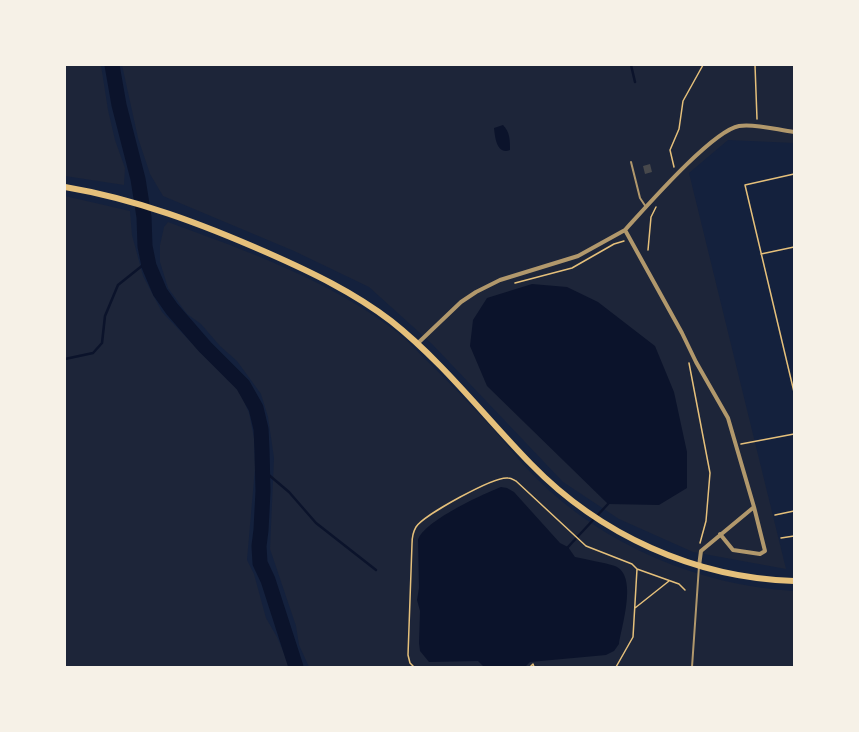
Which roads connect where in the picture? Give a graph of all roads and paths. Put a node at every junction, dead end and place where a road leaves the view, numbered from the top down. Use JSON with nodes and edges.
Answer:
{"nodes":[{"id":1,"x":703,"y":65,"type":"edge"},
{"id":2,"x":755,"y":65,"type":"edge"},
{"id":3,"x":757,"y":127,"type":"junction"},
{"id":4,"x":794,"y":132,"type":"edge"},
{"id":5,"x":631,"y":162,"type":"dead end"},
{"id":6,"x":674,"y":169,"type":"dead end"},
{"id":7,"x":794,"y":174,"type":"edge"},
{"id":8,"x":65,"y":187,"type":"edge"},
{"id":9,"x":658,"y":202,"type":"dead end"},
{"id":10,"x":646,"y":207,"type":"junction"},
{"id":11,"x":625,"y":230,"type":"junction"},
{"id":12,"x":627,"y":241,"type":"dead end"},
{"id":13,"x":794,"y":247,"type":"edge"},
{"id":14,"x":648,"y":250,"type":"dead end"},
{"id":15,"x":762,"y":254,"type":"junction"},
{"id":16,"x":509,"y":284,"type":"dead end"},
{"id":17,"x":417,"y":344,"type":"junction"},
{"id":18,"x":688,"y":359,"type":"dead end"},
{"id":19,"x":794,"y":392,"type":"edge"},
{"id":20,"x":794,"y":434,"type":"edge"},
{"id":21,"x":737,"y":445,"type":"junction"},
{"id":22,"x":754,"y":507,"type":"junction"},
{"id":23,"x":794,"y":511,"type":"edge"},
{"id":24,"x":775,"y":515,"type":"dead end"},
{"id":25,"x":720,"y":534,"type":"junction"},
{"id":26,"x":794,"y":536,"type":"edge"},
{"id":27,"x":781,"y":538,"type":"dead end"},
{"id":28,"x":699,"y":546,"type":"dead end"},
{"id":29,"x":699,"y":563,"type":"junction"},
{"id":30,"x":637,"y":570,"type":"junction"},
{"id":31,"x":669,"y":581,"type":"junction"},
{"id":32,"x":794,"y":581,"type":"edge"},
{"id":33,"x":685,"y":590,"type":"dead end"},
{"id":34,"x":635,"y":608,"type":"junction"},
{"id":35,"x":414,"y":667,"type":"edge"},
{"id":36,"x":530,"y":667,"type":"edge"},
{"id":37,"x":534,"y":667,"type":"edge"},
{"id":38,"x":616,"y":667,"type":"edge"},
{"id":39,"x":692,"y":667,"type":"edge"}],
"edges":[{"from":1,"to":6,"type":"path"},
{"from":2,"to":3,"type":"path"},
{"from":3,"to":4,"type":"street"},
{"from":3,"to":10,"type":"street"},
{"from":5,"to":10,"type":"lane"},
{"from":7,"to":15,"type":"path"},
{"from":8,"to":17,"type":"main road"},
{"from":9,"to":14,"type":"path"},
{"from":10,"to":11,"type":"street"},
{"from":11,"to":17,"type":"street"},
{"from":11,"to":21,"type":"street"},
{"from":12,"to":16,"type":"path"},
{"from":13,"to":15,"type":"path"},
{"from":15,"to":19,"type":"path"},
{"from":17,"to":29,"type":"main road"},
{"from":18,"to":28,"type":"path"},
{"from":20,"to":21,"type":"path"},
{"from":21,"to":22,"type":"street"},
{"from":22,"to":25,"type":"street"},
{"from":22,"to":25,"type":"street"},
{"from":23,"to":24,"type":"path"},
{"from":25,"to":29,"type":"street"},
{"from":26,"to":27,"type":"path"},
{"from":29,"to":32,"type":"main road"},
{"from":29,"to":39,"type":"lane"},
{"from":30,"to":31,"type":"path"},
{"from":30,"to":34,"type":"path"},
{"from":30,"to":35,"type":"path"},
{"from":31,"to":33,"type":"path"},
{"from":31,"to":34,"type":"path"},
{"from":34,"to":38,"type":"path"},
{"from":36,"to":37,"type":"path"}]}
